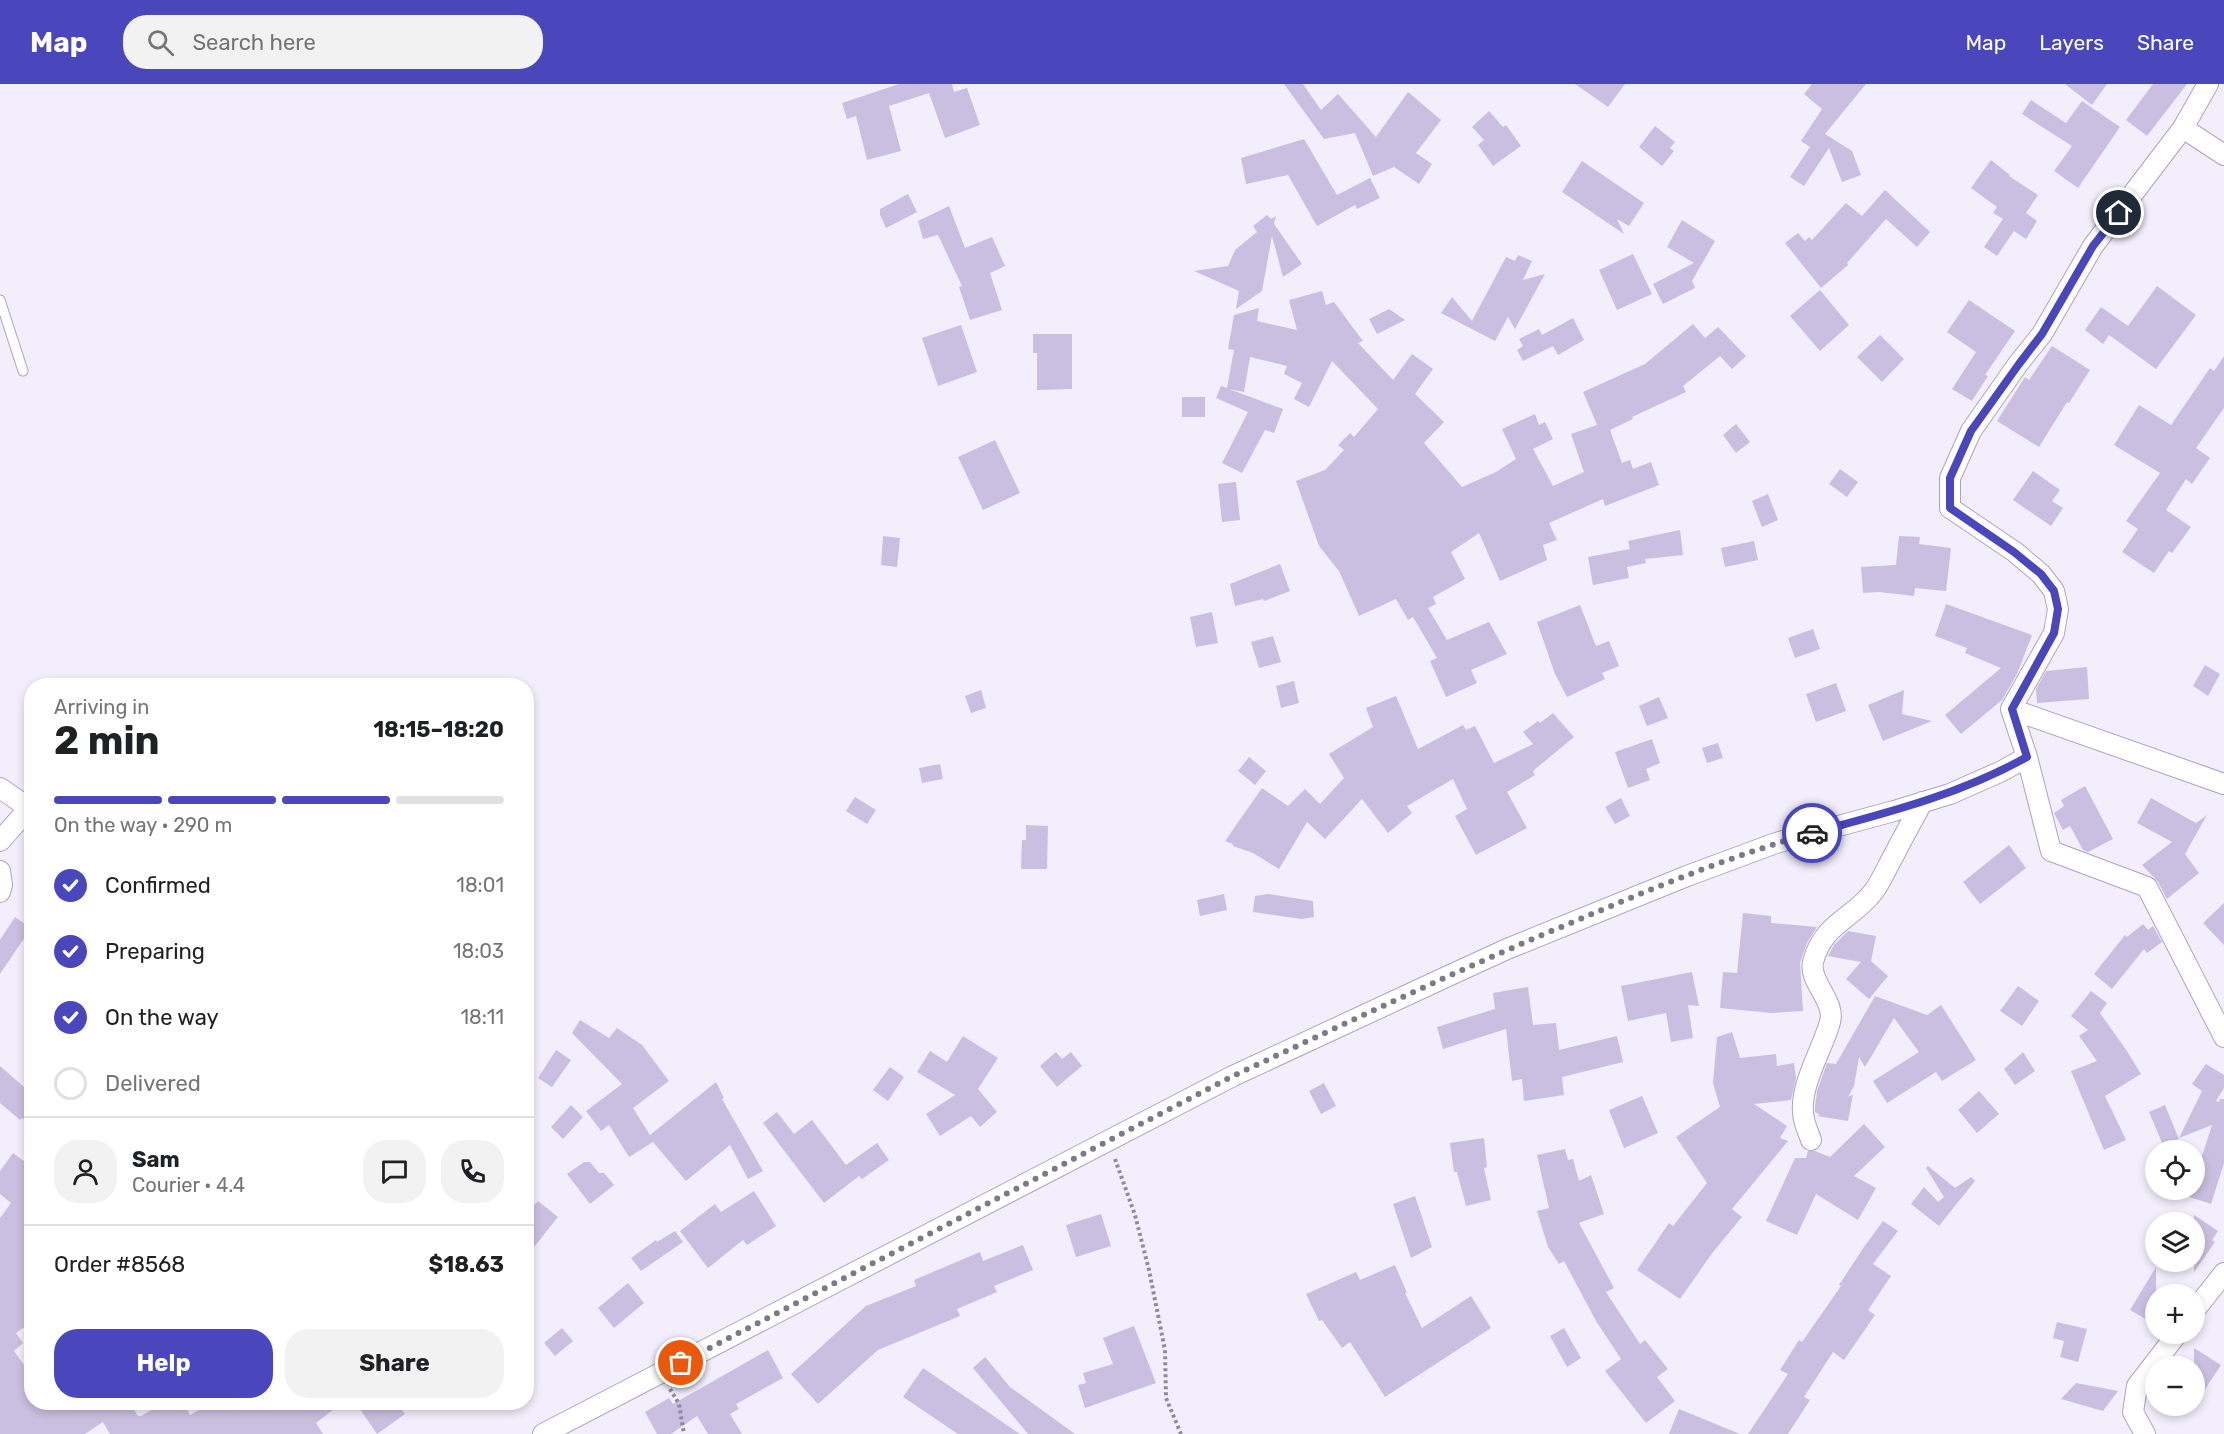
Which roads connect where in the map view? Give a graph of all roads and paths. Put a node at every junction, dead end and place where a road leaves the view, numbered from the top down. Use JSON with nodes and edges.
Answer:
{"nodes":[{"id":1,"x":2208,"y":84,"type":"edge"},
{"id":2,"x":2183,"y":128,"type":"junction"},
{"id":3,"x":2224,"y":156,"type":"edge"},
{"id":4,"x":0,"y":300,"type":"edge"},
{"id":5,"x":23,"y":371,"type":"dead end"},
{"id":6,"x":2012,"y":709,"type":"junction"},
{"id":7,"x":2027,"y":757,"type":"junction"},
{"id":8,"x":2224,"y":784,"type":"edge"},
{"id":9,"x":0,"y":788,"type":"edge"},
{"id":10,"x":1922,"y":802,"type":"junction"},
{"id":11,"x":24,"y":803,"type":"edge"},
{"id":12,"x":24,"y":814,"type":"edge"},
{"id":13,"x":0,"y":841,"type":"edge"},
{"id":14,"x":0,"y":871,"type":"edge"},
{"id":15,"x":0,"y":892,"type":"edge"},
{"id":16,"x":2224,"y":1037,"type":"edge"},
{"id":17,"x":1811,"y":1140,"type":"dead end"},
{"id":18,"x":1108,"y":1141,"type":"junction"},
{"id":19,"x":2224,"y":1273,"type":"edge"},
{"id":20,"x":2205,"y":1297,"type":"edge"},
{"id":21,"x":2169,"y":1344,"type":"edge"},
{"id":22,"x":661,"y":1373,"type":"junction"},
{"id":23,"x":543,"y":1434,"type":"edge"},
{"id":24,"x":684,"y":1434,"type":"edge"},
{"id":25,"x":1181,"y":1434,"type":"edge"},
{"id":26,"x":2145,"y":1434,"type":"edge"}],
"edges":[{"from":1,"to":2,"type":"street"},
{"from":2,"to":3,"type":"street"},
{"from":2,"to":6,"type":"street"},
{"from":4,"to":5,"type":"lane"},
{"from":6,"to":7,"type":"street"},
{"from":6,"to":8,"type":"street"},
{"from":7,"to":10,"type":"street"},
{"from":7,"to":16,"type":"street"},
{"from":9,"to":11,"type":"street"},
{"from":10,"to":17,"type":"street"},
{"from":10,"to":18,"type":"street"},
{"from":12,"to":13,"type":"street"},
{"from":14,"to":15,"type":"street"},
{"from":18,"to":22,"type":"street"},
{"from":18,"to":25,"type":"path"},
{"from":19,"to":20,"type":"street"},
{"from":21,"to":26,"type":"street"},
{"from":22,"to":23,"type":"street"},
{"from":22,"to":24,"type":"path"}]}
